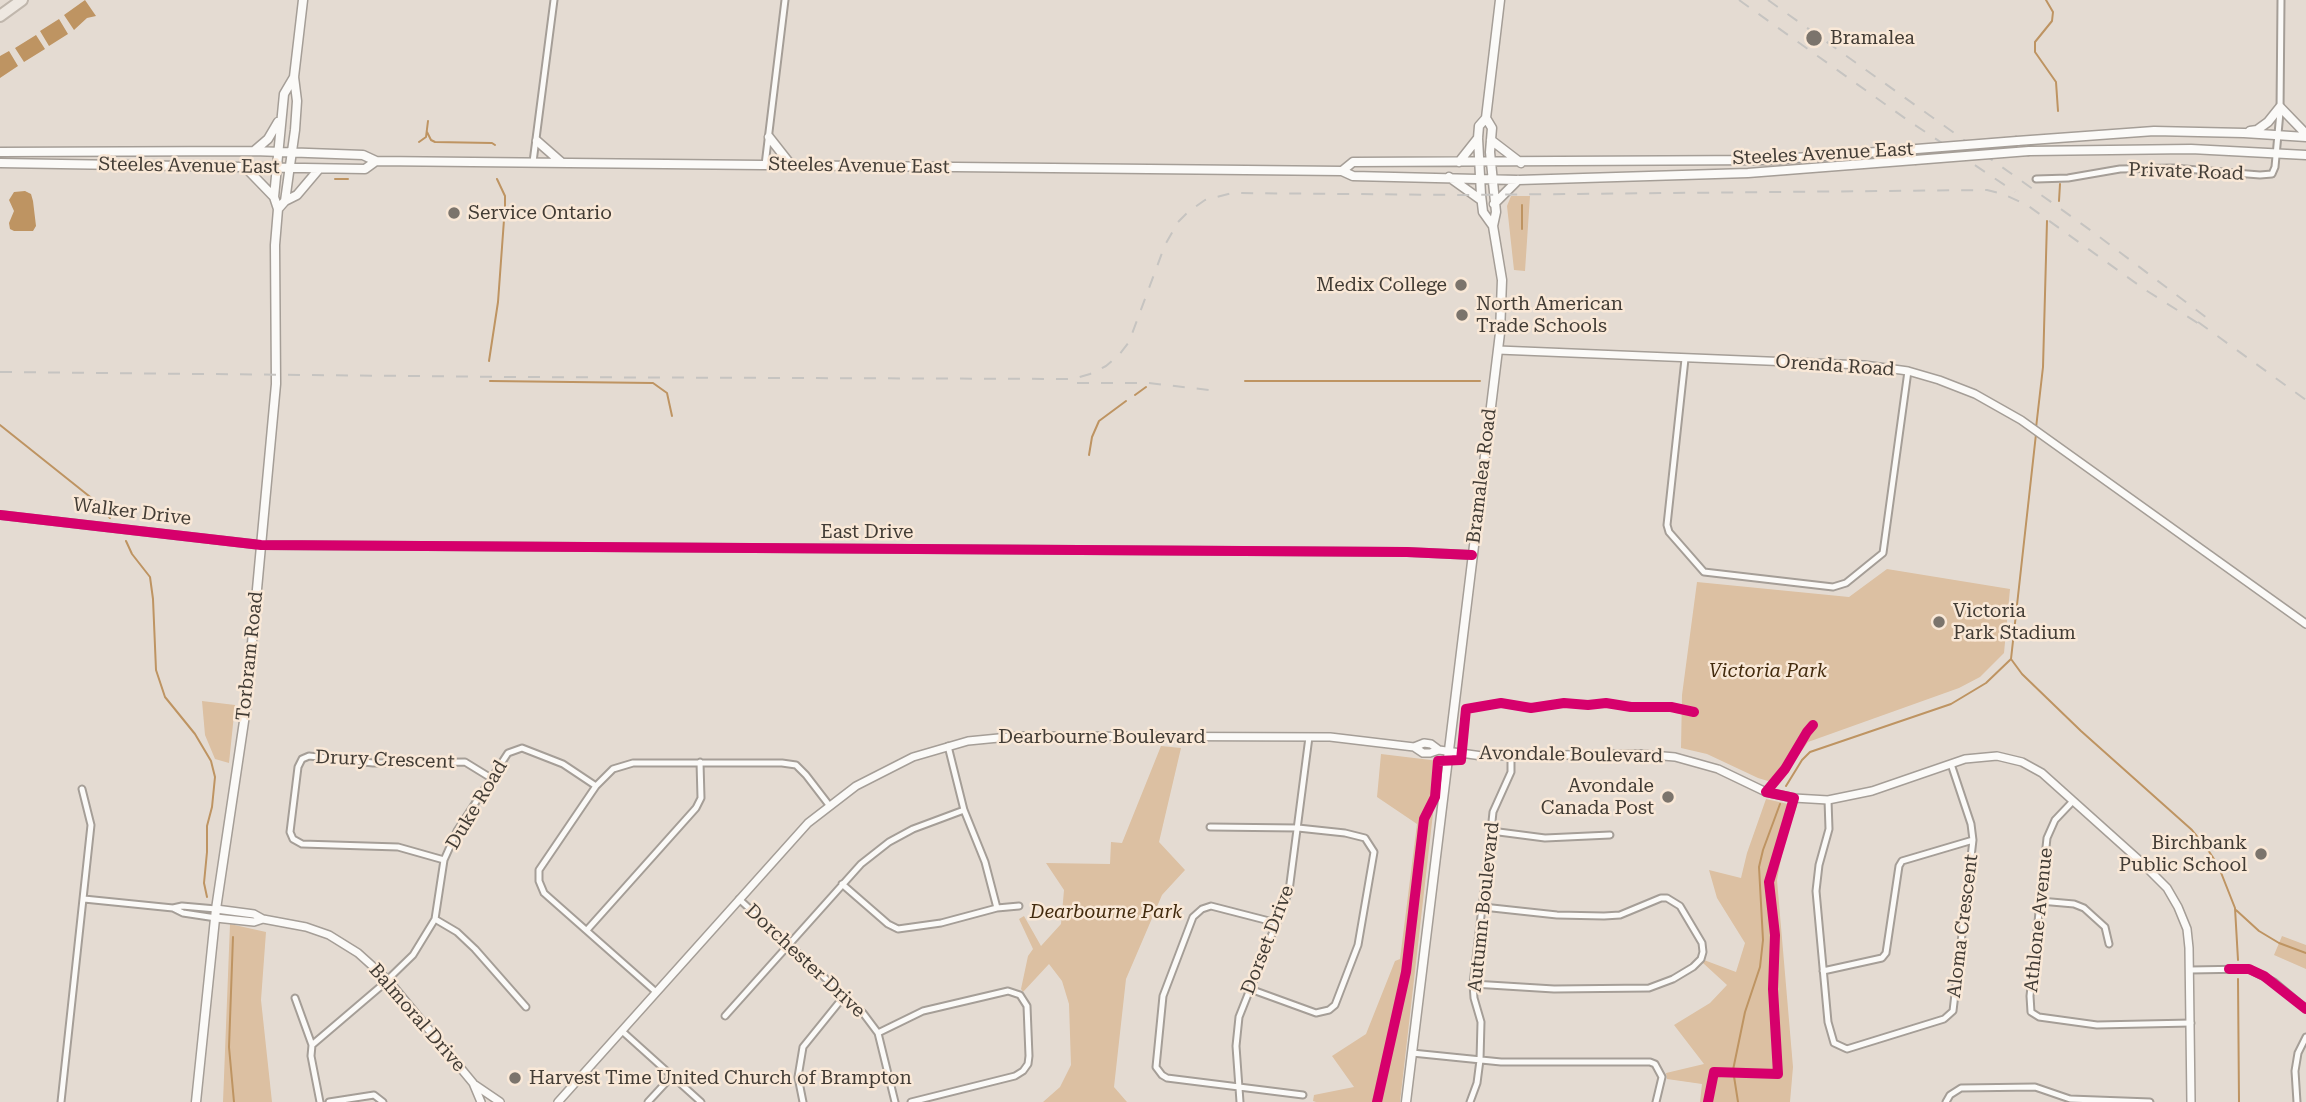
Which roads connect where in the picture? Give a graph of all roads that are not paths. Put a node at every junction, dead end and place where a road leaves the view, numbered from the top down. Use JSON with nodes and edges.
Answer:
{"nodes":[{"id":1,"x":22,"y":0,"type":"edge"},
{"id":2,"x":303,"y":0,"type":"edge"},
{"id":3,"x":554,"y":0,"type":"edge"},
{"id":4,"x":785,"y":0,"type":"edge"},
{"id":5,"x":1500,"y":0,"type":"edge"},
{"id":6,"x":2281,"y":0,"type":"edge"},
{"id":7,"x":0,"y":16,"type":"edge"},
{"id":8,"x":294,"y":76,"type":"junction"},
{"id":9,"x":2280,"y":107,"type":"junction"},
{"id":10,"x":282,"y":113,"type":"junction"},
{"id":11,"x":1486,"y":118,"type":"junction"},
{"id":12,"x":2244,"y":133,"type":"junction"},
{"id":13,"x":2278,"y":135,"type":"junction"},
{"id":14,"x":2306,"y":135,"type":"edge"},
{"id":15,"x":769,"y":137,"type":"junction"},
{"id":16,"x":1478,"y":138,"type":"junction"},
{"id":17,"x":1491,"y":140,"type":"junction"},
{"id":18,"x":537,"y":141,"type":"junction"},
{"id":19,"x":254,"y":151,"type":"junction"},
{"id":20,"x":0,"y":152,"type":"edge"},
{"id":21,"x":278,"y":152,"type":"junction"},
{"id":22,"x":292,"y":153,"type":"junction"},
{"id":23,"x":2277,"y":153,"type":"junction"},
{"id":24,"x":2306,"y":155,"type":"edge"},
{"id":25,"x":1768,"y":160,"type":"junction"},
{"id":26,"x":376,"y":161,"type":"junction"},
{"id":27,"x":533,"y":162,"type":"junction"},
{"id":28,"x":561,"y":162,"type":"junction"},
{"id":29,"x":1459,"y":162,"type":"junction"},
{"id":30,"x":1479,"y":162,"type":"junction"},
{"id":31,"x":1491,"y":162,"type":"junction"},
{"id":32,"x":0,"y":163,"type":"edge"},
{"id":33,"x":1521,"y":163,"type":"junction"},
{"id":34,"x":765,"y":165,"type":"junction"},
{"id":35,"x":791,"y":165,"type":"junction"},
{"id":36,"x":245,"y":167,"type":"junction"},
{"id":37,"x":276,"y":168,"type":"junction"},
{"id":38,"x":290,"y":168,"type":"junction"},
{"id":39,"x":319,"y":169,"type":"junction"},
{"id":40,"x":1342,"y":171,"type":"junction"},
{"id":41,"x":1769,"y":172,"type":"junction"},
{"id":42,"x":1450,"y":177,"type":"junction"},
{"id":43,"x":1480,"y":178,"type":"junction"},
{"id":44,"x":1492,"y":178,"type":"junction"},
{"id":45,"x":2036,"y":178,"type":"dead end"},
{"id":46,"x":1518,"y":180,"type":"junction"},
{"id":47,"x":274,"y":197,"type":"junction"},
{"id":48,"x":1481,"y":200,"type":"junction"},
{"id":49,"x":285,"y":201,"type":"junction"},
{"id":50,"x":1494,"y":204,"type":"junction"},
{"id":51,"x":278,"y":209,"type":"junction"},
{"id":52,"x":1493,"y":226,"type":"junction"},
{"id":53,"x":1498,"y":350,"type":"junction"},
{"id":54,"x":1685,"y":359,"type":"junction"},
{"id":55,"x":1908,"y":371,"type":"junction"},
{"id":56,"x":0,"y":515,"type":"edge"},
{"id":57,"x":261,"y":545,"type":"junction"},
{"id":58,"x":1472,"y":555,"type":"junction"},
{"id":59,"x":2306,"y":624,"type":"edge"},
{"id":60,"x":1309,"y":737,"type":"junction"},
{"id":61,"x":948,"y":746,"type":"junction"},
{"id":62,"x":1450,"y":751,"type":"junction"},
{"id":63,"x":1511,"y":755,"type":"junction"},
{"id":64,"x":700,"y":762,"type":"junction"},
{"id":65,"x":1951,"y":764,"type":"junction"},
{"id":66,"x":491,"y":778,"type":"junction"},
{"id":67,"x":596,"y":786,"type":"junction"},
{"id":68,"x":82,"y":789,"type":"dead end"},
{"id":69,"x":1828,"y":800,"type":"junction"},
{"id":70,"x":2073,"y":801,"type":"junction"},
{"id":71,"x":829,"y":805,"type":"junction"},
{"id":72,"x":964,"y":810,"type":"junction"},
{"id":73,"x":1210,"y":827,"type":"dead end"},
{"id":74,"x":1298,"y":828,"type":"junction"},
{"id":75,"x":1491,"y":831,"type":"junction"},
{"id":76,"x":1610,"y":835,"type":"dead end"},
{"id":77,"x":1973,"y":840,"type":"junction"},
{"id":78,"x":444,"y":860,"type":"junction"},
{"id":79,"x":842,"y":884,"type":"junction"},
{"id":80,"x":84,"y":899,"type":"junction"},
{"id":81,"x":739,"y":899,"type":"junction"},
{"id":82,"x":2040,"y":901,"type":"junction"},
{"id":83,"x":1019,"y":906,"type":"dead end"},
{"id":84,"x":997,"y":908,"type":"junction"},
{"id":85,"x":1483,"y":908,"type":"junction"},
{"id":86,"x":216,"y":913,"type":"junction"},
{"id":87,"x":435,"y":919,"type":"junction"},
{"id":88,"x":1277,"y":923,"type":"junction"},
{"id":89,"x":587,"y":930,"type":"junction"},
{"id":90,"x":788,"y":944,"type":"junction"},
{"id":91,"x":2109,"y":944,"type":"dead end"},
{"id":92,"x":2190,"y":970,"type":"junction"},
{"id":93,"x":1823,"y":971,"type":"junction"},
{"id":94,"x":388,"y":980,"type":"junction"},
{"id":95,"x":1473,"y":984,"type":"junction"},
{"id":96,"x":1250,"y":989,"type":"junction"},
{"id":97,"x":656,"y":992,"type":"junction"},
{"id":98,"x":845,"y":995,"type":"junction"},
{"id":99,"x":295,"y":998,"type":"dead end"},
{"id":100,"x":526,"y":1007,"type":"dead end"},
{"id":101,"x":2306,"y":1009,"type":"edge"},
{"id":102,"x":725,"y":1016,"type":"dead end"},
{"id":103,"x":2191,"y":1023,"type":"junction"},
{"id":104,"x":622,"y":1031,"type":"junction"},
{"id":105,"x":878,"y":1033,"type":"junction"},
{"id":106,"x":2306,"y":1037,"type":"edge"},
{"id":107,"x":312,"y":1045,"type":"junction"},
{"id":108,"x":1412,"y":1053,"type":"junction"},
{"id":109,"x":1480,"y":1060,"type":"junction"},
{"id":110,"x":672,"y":1076,"type":"junction"},
{"id":111,"x":473,"y":1083,"type":"junction"},
{"id":112,"x":1239,"y":1088,"type":"junction"},
{"id":113,"x":1303,"y":1096,"type":"dead end"},
{"id":114,"x":2306,"y":1098,"type":"edge"},
{"id":115,"x":561,"y":1100,"type":"edge"},
{"id":116,"x":2297,"y":1100,"type":"edge"},
{"id":117,"x":61,"y":1102,"type":"edge"},
{"id":118,"x":196,"y":1102,"type":"edge"},
{"id":119,"x":320,"y":1102,"type":"edge"},
{"id":120,"x":329,"y":1102,"type":"edge"},
{"id":121,"x":383,"y":1102,"type":"edge"},
{"id":122,"x":481,"y":1102,"type":"edge"},
{"id":123,"x":500,"y":1102,"type":"edge"},
{"id":124,"x":551,"y":1102,"type":"edge"},
{"id":125,"x":648,"y":1102,"type":"edge"},
{"id":126,"x":701,"y":1102,"type":"edge"},
{"id":127,"x":803,"y":1102,"type":"edge"},
{"id":128,"x":895,"y":1102,"type":"edge"},
{"id":129,"x":911,"y":1102,"type":"edge"},
{"id":130,"x":1240,"y":1102,"type":"edge"},
{"id":131,"x":1406,"y":1102,"type":"edge"},
{"id":132,"x":1470,"y":1102,"type":"edge"},
{"id":133,"x":1656,"y":1102,"type":"edge"},
{"id":134,"x":1947,"y":1102,"type":"edge"},
{"id":135,"x":2150,"y":1102,"type":"edge"},
{"id":136,"x":2191,"y":1102,"type":"edge"}],
"edges":[{"from":1,"to":7,"type":"highway"},
{"from":2,"to":8,"type":"main road","name":"Torbram Road"},
{"from":3,"to":18,"type":"street"},
{"from":4,"to":15,"type":"street"},
{"from":5,"to":11,"type":"main road","name":"Bramalea Road"},
{"from":6,"to":9,"type":"street"},
{"from":8,"to":10,"type":"main road","name":"Torbram Road"},
{"from":8,"to":22,"type":"main road","name":"Torbram Road"},
{"from":9,"to":12,"type":"main road"},
{"from":9,"to":13,"type":"street"},
{"from":9,"to":14,"type":"main road"},
{"from":10,"to":19,"type":"main road"},
{"from":10,"to":21,"type":"main road","name":"Torbram Road"},
{"from":11,"to":16,"type":"main road","name":"Bramalea Road"},
{"from":11,"to":17,"type":"main road","name":"Bramalea Road"},
{"from":12,"to":13,"type":"main road","name":"Steeles Avenue East"},
{"from":12,"to":25,"type":"main road","name":"Steeles Avenue East","bridge":true},
{"from":13,"to":14,"type":"main road","name":"Steeles Avenue East"},
{"from":13,"to":23,"type":"street"},
{"from":15,"to":34,"type":"street"},
{"from":15,"to":35,"type":"main road"},
{"from":16,"to":29,"type":"main road"},
{"from":16,"to":30,"type":"main road","name":"Bramalea Road"},
{"from":17,"to":31,"type":"main road","name":"Bramalea Road"},
{"from":17,"to":33,"type":"main road"},
{"from":18,"to":27,"type":"street"},
{"from":18,"to":28,"type":"main road"},
{"from":19,"to":20,"type":"main road","name":"Steeles Avenue East"},
{"from":19,"to":21,"type":"main road","name":"Steeles Avenue East"},
{"from":21,"to":22,"type":"main road","name":"Steeles Avenue East"},
{"from":21,"to":37,"type":"main road","name":"Torbram Road"},
{"from":22,"to":26,"type":"main road","name":"Steeles Avenue East"},
{"from":22,"to":38,"type":"main road","name":"Torbram Road"},
{"from":23,"to":24,"type":"main road","name":"Steeles Avenue East"},
{"from":23,"to":41,"type":"main road","name":"Steeles Avenue East","bridge":true},
{"from":23,"to":45,"type":"street","name":"Private Road"},
{"from":25,"to":33,"type":"main road","name":"Steeles Avenue East"},
{"from":25,"to":41,"type":"main road"},
{"from":26,"to":27,"type":"main road","name":"Steeles Avenue East"},
{"from":26,"to":39,"type":"main road","name":"Steeles Avenue East"},
{"from":27,"to":28,"type":"main road","name":"Steeles Avenue East"},
{"from":28,"to":34,"type":"main road","name":"Steeles Avenue East"},
{"from":29,"to":30,"type":"main road","name":"Steeles Avenue East"},
{"from":29,"to":40,"type":"main road","name":"Steeles Avenue East"},
{"from":30,"to":31,"type":"main road","name":"Steeles Avenue East"},
{"from":30,"to":43,"type":"main road","name":"Bramalea Road"},
{"from":31,"to":33,"type":"main road","name":"Steeles Avenue East"},
{"from":31,"to":44,"type":"main road","name":"Bramalea Road"},
{"from":32,"to":36,"type":"main road","name":"Steeles Avenue East"},
{"from":34,"to":35,"type":"main road","name":"Steeles Avenue East"},
{"from":35,"to":40,"type":"main road","name":"Steeles Avenue East"},
{"from":36,"to":37,"type":"main road","name":"Steeles Avenue East"},
{"from":36,"to":47,"type":"main road"},
{"from":37,"to":38,"type":"main road","name":"Steeles Avenue East"},
{"from":37,"to":47,"type":"main road","name":"Torbram Road"},
{"from":38,"to":39,"type":"main road","name":"Steeles Avenue East"},
{"from":38,"to":49,"type":"main road","name":"Torbram Road"},
{"from":39,"to":49,"type":"main road"},
{"from":40,"to":42,"type":"main road","name":"Steeles Avenue East"},
{"from":41,"to":46,"type":"main road","name":"Steeles Avenue East"},
{"from":42,"to":43,"type":"main road","name":"Steeles Avenue East"},
{"from":42,"to":48,"type":"main road"},
{"from":43,"to":44,"type":"main road","name":"Steeles Avenue East"},
{"from":43,"to":48,"type":"main road","name":"Bramalea Road"},
{"from":44,"to":46,"type":"main road","name":"Steeles Avenue East"},
{"from":44,"to":50,"type":"main road","name":"Bramalea Road"},
{"from":46,"to":50,"type":"main road"},
{"from":47,"to":51,"type":"main road","name":"Torbram Road"},
{"from":48,"to":52,"type":"main road","name":"Bramalea Road"},
{"from":49,"to":51,"type":"main road"},
{"from":50,"to":52,"type":"main road","name":"Bramalea Road"},
{"from":51,"to":57,"type":"main road","name":"Torbram Road"},
{"from":52,"to":53,"type":"main road","name":"Bramalea Road"},
{"from":53,"to":54,"type":"street","name":"Orenda Road"},
{"from":53,"to":58,"type":"main road","name":"Bramalea Road"},
{"from":54,"to":55,"type":"street","name":"Orenda Road"},
{"from":54,"to":55,"type":"street"},
{"from":55,"to":59,"type":"street","name":"Orenda Road"},
{"from":56,"to":57,"type":"street","name":"Walker Drive"},
{"from":57,"to":58,"type":"street","name":"East Drive"},
{"from":57,"to":86,"type":"main road","name":"Torbram Road"},
{"from":58,"to":62,"type":"main road","name":"Bramalea Road"},
{"from":60,"to":61,"type":"street","name":"Dearbourne Boulevard"},
{"from":60,"to":62,"type":"street","name":"Dearbourne Boulevard"},
{"from":60,"to":74,"type":"street","name":"Dorset Drive"},
{"from":61,"to":71,"type":"street","name":"Dearbourne Boulevard"},
{"from":61,"to":72,"type":"street"},
{"from":62,"to":63,"type":"street","name":"Avondale Boulevard"},
{"from":62,"to":108,"type":"main road","name":"Bramalea Road"},
{"from":63,"to":69,"type":"street","name":"Avondale Boulevard"},
{"from":63,"to":75,"type":"street","name":"Autumn Boulevard"},
{"from":64,"to":67,"type":"street"},
{"from":64,"to":71,"type":"street"},
{"from":64,"to":89,"type":"street"},
{"from":65,"to":69,"type":"street","name":"Avondale Boulevard"},
{"from":65,"to":70,"type":"street","name":"Avondale Boulevard"},
{"from":65,"to":77,"type":"street","name":"Aloma Crescent"},
{"from":66,"to":67,"type":"street","name":"Duke Road"},
{"from":66,"to":78,"type":"street","name":"Duke Road"},
{"from":66,"to":78,"type":"street","name":"Drury Crescent"},
{"from":67,"to":89,"type":"street"},
{"from":68,"to":80,"type":"street"},
{"from":69,"to":93,"type":"street","name":"Aloma Crescent"},
{"from":70,"to":82,"type":"street","name":"Athlone Avenue"},
{"from":70,"to":92,"type":"street","name":"Avondale Boulevard"},
{"from":71,"to":81,"type":"street","name":"Dearbourne Boulevard"},
{"from":72,"to":79,"type":"street"},
{"from":72,"to":84,"type":"street"},
{"from":73,"to":74,"type":"street"},
{"from":74,"to":88,"type":"street","name":"Dorset Drive"},
{"from":74,"to":96,"type":"street"},
{"from":75,"to":76,"type":"street"},
{"from":75,"to":85,"type":"street","name":"Autumn Boulevard"},
{"from":77,"to":93,"type":"street"},
{"from":77,"to":93,"type":"street","name":"Aloma Crescent"},
{"from":78,"to":87,"type":"street","name":"Duke Road"},
{"from":79,"to":84,"type":"street"},
{"from":79,"to":90,"type":"street"},
{"from":80,"to":86,"type":"street"},
{"from":80,"to":117,"type":"street"},
{"from":81,"to":90,"type":"street","name":"Dorchester Drive"},
{"from":81,"to":97,"type":"street","name":"Dearbourne Boulevard"},
{"from":82,"to":91,"type":"street"},
{"from":82,"to":103,"type":"street","name":"Athlone Avenue"},
{"from":83,"to":84,"type":"street"},
{"from":85,"to":95,"type":"street","name":"Autumn Boulevard"},
{"from":85,"to":95,"type":"street"},
{"from":86,"to":94,"type":"street","name":"Balmoral Drive"},
{"from":86,"to":118,"type":"main road","name":"Torbram Road"},
{"from":87,"to":94,"type":"street","name":"Duke Road"},
{"from":87,"to":100,"type":"street"},
{"from":88,"to":96,"type":"street","name":"Dorset Drive"},
{"from":88,"to":112,"type":"street"},
{"from":89,"to":97,"type":"street"},
{"from":90,"to":98,"type":"street","name":"Dorchester Drive"},
{"from":90,"to":102,"type":"street"},
{"from":92,"to":101,"type":"street"},
{"from":92,"to":103,"type":"street","name":"Avondale Boulevard"},
{"from":94,"to":107,"type":"street","name":"Duke Road"},
{"from":94,"to":111,"type":"street","name":"Balmoral Drive"},
{"from":95,"to":109,"type":"street","name":"Autumn Boulevard"},
{"from":96,"to":112,"type":"street","name":"Dorset Drive"},
{"from":97,"to":104,"type":"street","name":"Dearbourne Boulevard"},
{"from":98,"to":105,"type":"street","name":"Dorchester Drive"},
{"from":98,"to":127,"type":"street"},
{"from":99,"to":107,"type":"street"},
{"from":103,"to":136,"type":"street","name":"Avondale Boulevard"},
{"from":104,"to":110,"type":"street"},
{"from":104,"to":115,"type":"street","name":"Dearbourne Boulevard"},
{"from":105,"to":128,"type":"street","name":"Dorchester Drive"},
{"from":105,"to":129,"type":"street"},
{"from":106,"to":116,"type":"street"},
{"from":107,"to":119,"type":"street"},
{"from":108,"to":109,"type":"street"},
{"from":108,"to":131,"type":"main road","name":"Bramalea Road"},
{"from":109,"to":132,"type":"street","name":"Autumn Boulevard"},
{"from":109,"to":133,"type":"street"},
{"from":110,"to":125,"type":"street"},
{"from":110,"to":126,"type":"street"},
{"from":111,"to":122,"type":"street","name":"Balmoral Drive"},
{"from":111,"to":123,"type":"street"},
{"from":112,"to":113,"type":"street"},
{"from":112,"to":130,"type":"street","name":"Dorset Drive"},
{"from":114,"to":116,"type":"street"},
{"from":115,"to":124,"type":"street"},
{"from":120,"to":121,"type":"street"},
{"from":134,"to":135,"type":"street"}]}
